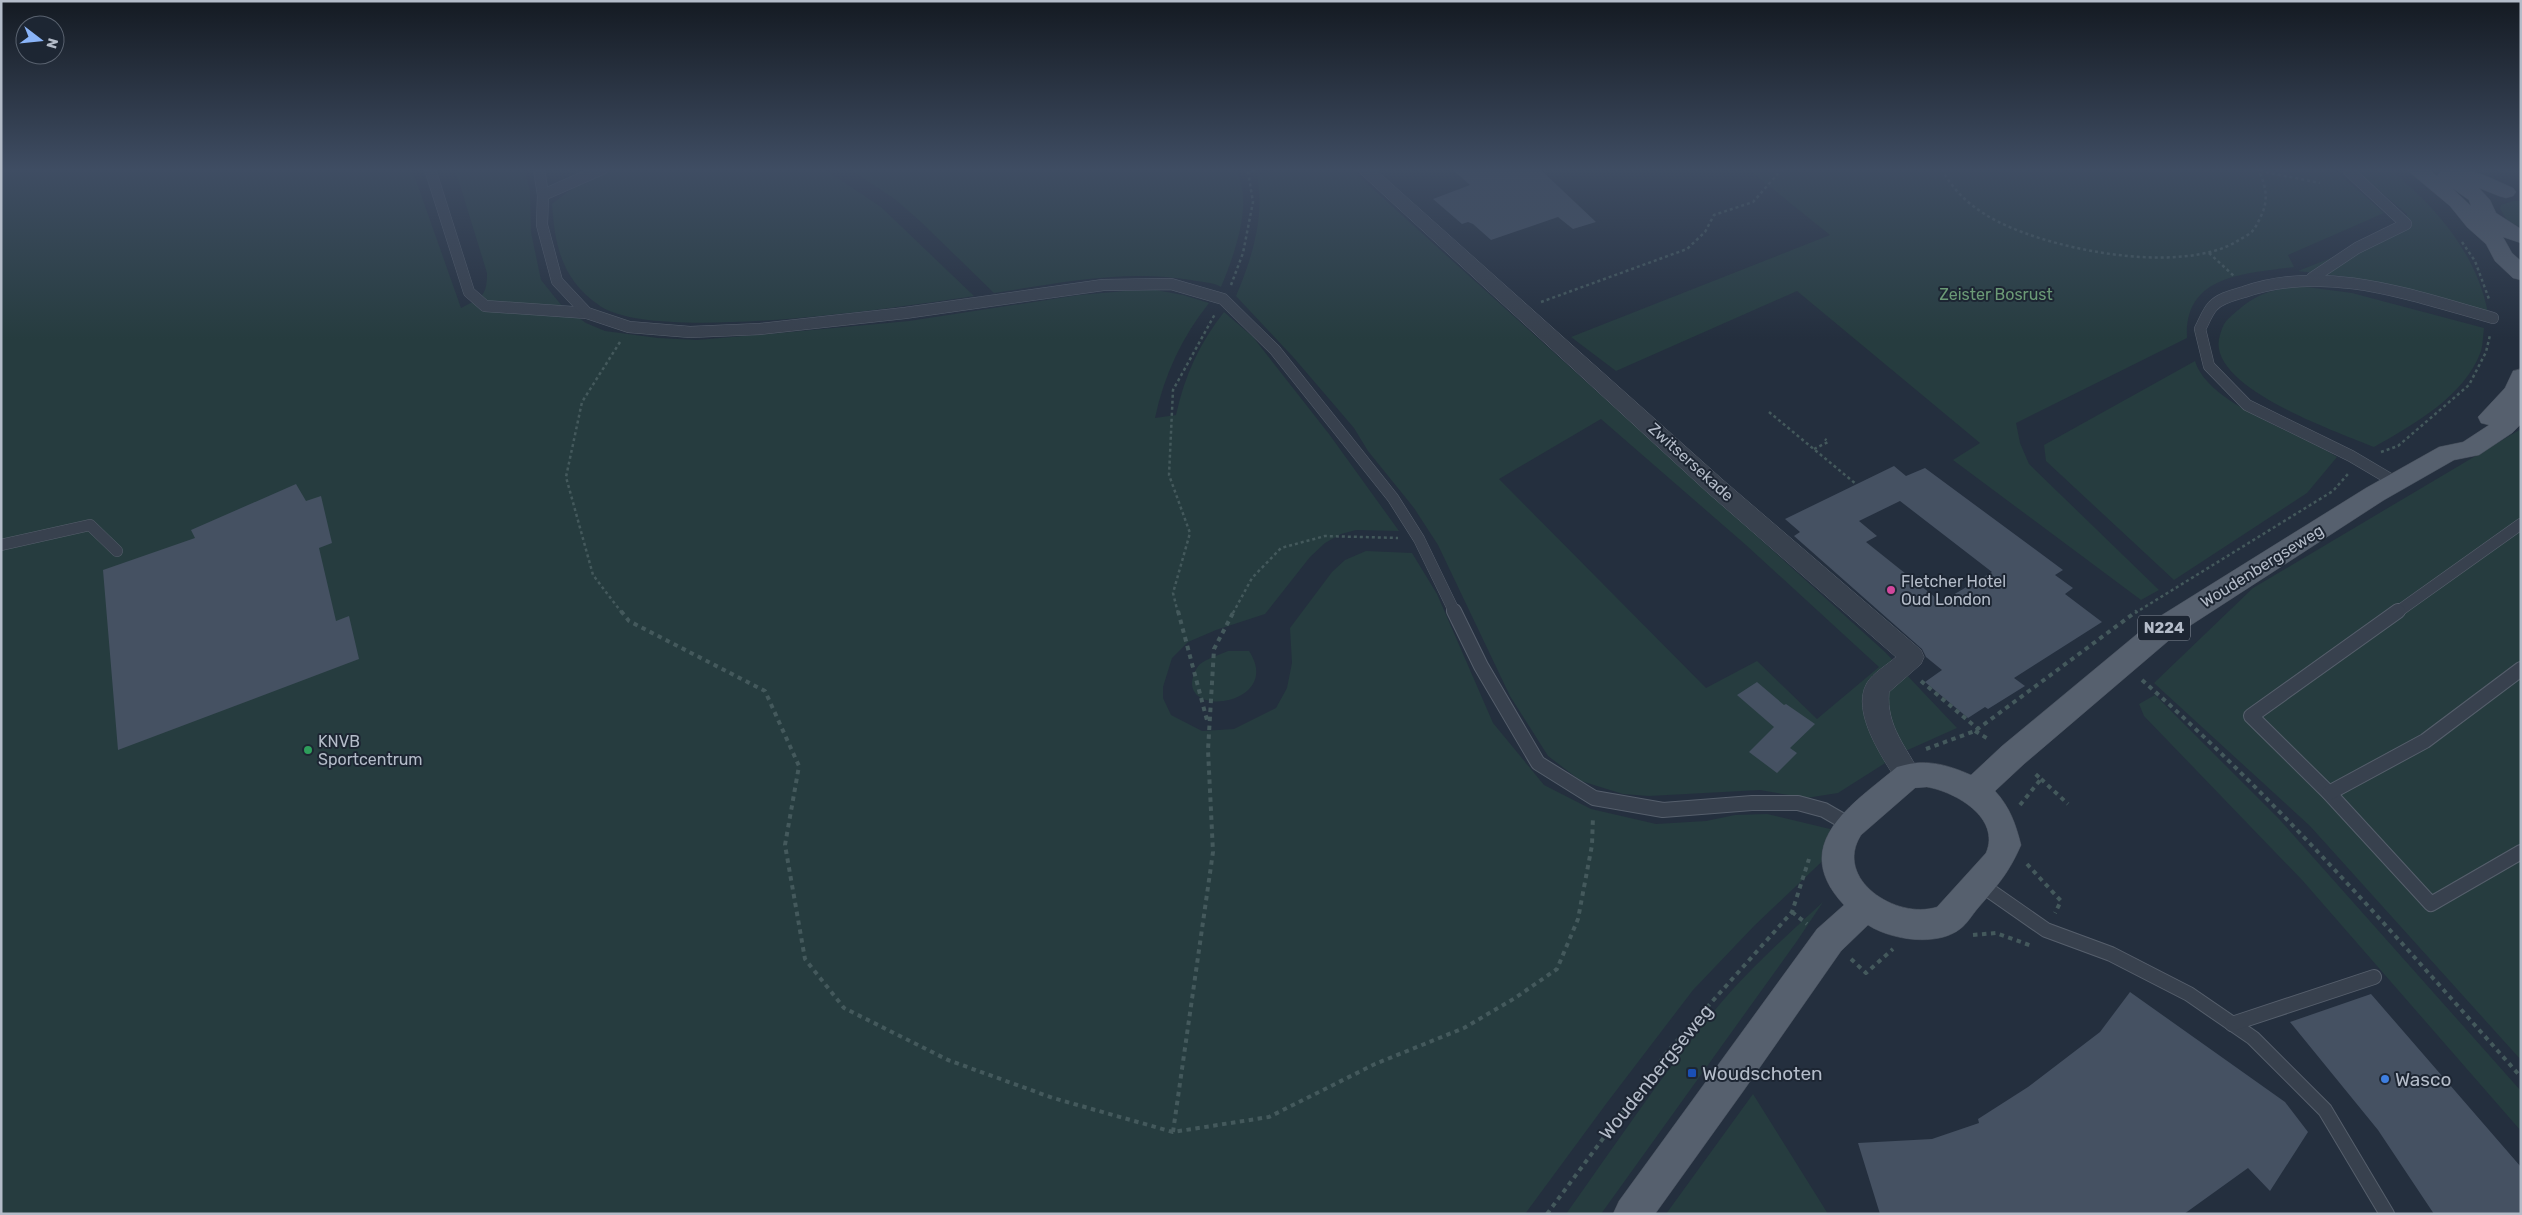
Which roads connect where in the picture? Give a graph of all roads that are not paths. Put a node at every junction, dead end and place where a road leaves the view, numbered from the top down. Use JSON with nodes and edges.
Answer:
{"nodes":[{"id":1,"x":448,"y":226,"type":"edge"},
{"id":2,"x":542,"y":226,"type":"edge"},
{"id":3,"x":1429,"y":226,"type":"edge"},
{"id":4,"x":2403,"y":226,"type":"edge"},
{"id":5,"x":2477,"y":226,"type":"edge"},
{"id":6,"x":2499,"y":226,"type":"edge"},
{"id":7,"x":2519,"y":242,"type":"edge"},
{"id":8,"x":2521,"y":273,"type":"edge"},
{"id":9,"x":2312,"y":278,"type":"junction"},
{"id":10,"x":587,"y":314,"type":"junction"},
{"id":11,"x":2493,"y":318,"type":"dead end"},
{"id":12,"x":2521,"y":378,"type":"edge"},
{"id":13,"x":2521,"y":409,"type":"edge"},
{"id":14,"x":2448,"y":453,"type":"junction"},
{"id":15,"x":2395,"y":482,"type":"junction"},
{"id":16,"x":2521,"y":524,"type":"edge"},
{"id":17,"x":1,"y":545,"type":"edge"},
{"id":18,"x":117,"y":551,"type":"dead end"},
{"id":19,"x":2521,"y":670,"type":"edge"},
{"id":20,"x":1903,"y":768,"type":"junction"},
{"id":21,"x":1975,"y":791,"type":"junction"},
{"id":22,"x":2329,"y":793,"type":"junction"},
{"id":23,"x":1850,"y":825,"type":"junction"},
{"id":24,"x":2521,"y":852,"type":"edge"},
{"id":25,"x":1980,"y":884,"type":"junction"},
{"id":26,"x":1866,"y":906,"type":"junction"},
{"id":27,"x":2374,"y":977,"type":"dead end"},
{"id":28,"x":2232,"y":1024,"type":"junction"},
{"id":29,"x":1632,"y":1214,"type":"edge"},
{"id":30,"x":2387,"y":1214,"type":"edge"}],
"edges":[{"from":1,"to":10,"type":"lane"},
{"from":2,"to":10,"type":"lane"},
{"from":3,"to":20,"type":"street","name":"Zwitsersekade"},
{"from":4,"to":9,"type":"lane"},
{"from":5,"to":8,"type":"main road"},
{"from":6,"to":7,"type":"main road"},
{"from":9,"to":11,"type":"lane"},
{"from":9,"to":15,"type":"lane"},
{"from":10,"to":23,"type":"lane"},
{"from":12,"to":14,"type":"main road","number":"N224"},
{"from":13,"to":14,"type":"main road","name":"Woudenbergseweg","number":"N224"},
{"from":14,"to":15,"type":"main road","name":"Woudenbergseweg","number":"N224"},
{"from":15,"to":21,"type":"main road","name":"Woudenbergseweg","number":"N224"},
{"from":16,"to":22,"type":"lane"},
{"from":17,"to":18,"type":"lane"},
{"from":19,"to":22,"type":"lane"},
{"from":20,"to":21,"type":"main road"},
{"from":20,"to":23,"type":"main road"},
{"from":21,"to":25,"type":"main road"},
{"from":22,"to":24,"type":"lane"},
{"from":23,"to":26,"type":"main road"},
{"from":25,"to":26,"type":"main road"},
{"from":25,"to":28,"type":"lane"},
{"from":26,"to":29,"type":"main road"},
{"from":27,"to":28,"type":"lane"},
{"from":28,"to":30,"type":"lane"}]}
